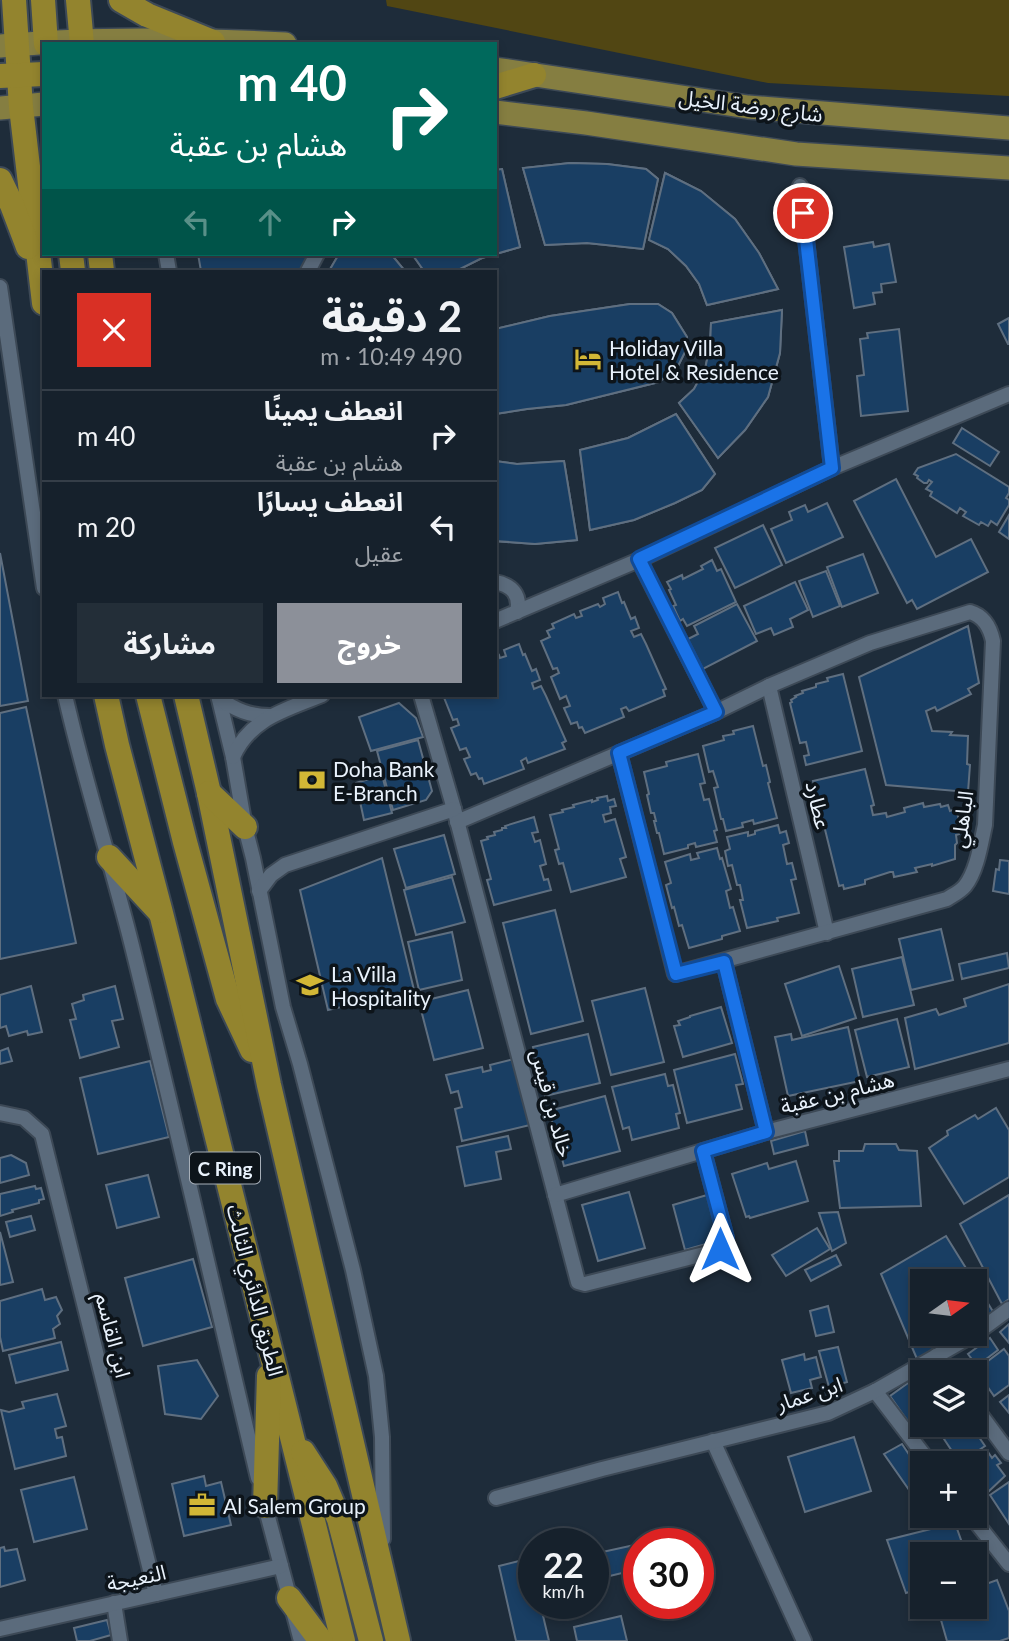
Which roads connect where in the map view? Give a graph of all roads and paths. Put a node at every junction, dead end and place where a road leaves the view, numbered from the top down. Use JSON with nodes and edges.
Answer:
{"nodes":[{"id":1,"x":14,"y":0,"type":"edge"},
{"id":2,"x":43,"y":0,"type":"edge"},
{"id":3,"x":78,"y":0,"type":"edge"},
{"id":4,"x":121,"y":0,"type":"edge"},
{"id":5,"x":46,"y":42,"type":"edge"},
{"id":6,"x":81,"y":42,"type":"edge"},
{"id":7,"x":110,"y":42,"type":"edge"},
{"id":8,"x":213,"y":42,"type":"joint"},
{"id":9,"x":42,"y":44,"type":"edge"},
{"id":10,"x":8,"y":45,"type":"edge"},
{"id":11,"x":42,"y":57,"type":"edge"},
{"id":12,"x":497,"y":69,"type":"edge"},
{"id":13,"x":534,"y":75,"type":"junction"},
{"id":14,"x":27,"y":76,"type":"edge"},
{"id":15,"x":497,"y":86,"type":"edge"},
{"id":16,"x":22,"y":106,"type":"edge"},
{"id":17,"x":497,"y":113,"type":"edge"},
{"id":18,"x":1009,"y":128,"type":"edge"},
{"id":19,"x":1009,"y":168,"type":"edge"},
{"id":20,"x":0,"y":180,"type":"edge"},
{"id":21,"x":800,"y":186,"type":"dead end"},
{"id":22,"x":0,"y":287,"type":"edge"},
{"id":23,"x":42,"y":292,"type":"edge"},
{"id":24,"x":1009,"y":394,"type":"edge"},
{"id":25,"x":832,"y":468,"type":"junction"},
{"id":26,"x":639,"y":559,"type":"junction"},
{"id":27,"x":42,"y":574,"type":"edge"},
{"id":28,"x":497,"y":583,"type":"edge"},
{"id":29,"x":517,"y":612,"type":"junction"},
{"id":30,"x":497,"y":620,"type":"edge"},
{"id":31,"x":769,"y":686,"type":"junction"},
{"id":32,"x":65,"y":697,"type":"edge"},
{"id":33,"x":106,"y":697,"type":"edge"},
{"id":34,"x":149,"y":697,"type":"edge"},
{"id":35,"x":186,"y":697,"type":"edge"},
{"id":36,"x":219,"y":697,"type":"edge"},
{"id":37,"x":220,"y":697,"type":"edge"},
{"id":38,"x":317,"y":697,"type":"edge"},
{"id":39,"x":422,"y":697,"type":"edge"},
{"id":40,"x":716,"y":712,"type":"junction"},
{"id":41,"x":271,"y":716,"type":"junction"},
{"id":42,"x":619,"y":753,"type":"junction"},
{"id":43,"x":233,"y":757,"type":"junction"},
{"id":44,"x":209,"y":793,"type":"junction"},
{"id":45,"x":455,"y":816,"type":"junction"},
{"id":46,"x":245,"y":827,"type":"junction"},
{"id":47,"x":109,"y":857,"type":"junction"},
{"id":48,"x":253,"y":858,"type":"junction"},
{"id":49,"x":285,"y":865,"type":"junction"},
{"id":50,"x":259,"y":891,"type":"junction"},
{"id":51,"x":161,"y":913,"type":"junction"},
{"id":52,"x":827,"y":933,"type":"junction"},
{"id":53,"x":724,"y":962,"type":"junction"},
{"id":54,"x":1009,"y":1069,"type":"edge"},
{"id":55,"x":269,"y":1085,"type":"junction"},
{"id":56,"x":0,"y":1113,"type":"edge"},
{"id":57,"x":766,"y":1132,"type":"junction"},
{"id":58,"x":703,"y":1151,"type":"junction"},
{"id":59,"x":555,"y":1195,"type":"junction"},
{"id":60,"x":1009,"y":1309,"type":"edge"},
{"id":61,"x":271,"y":1347,"type":"junction"},
{"id":62,"x":936,"y":1356,"type":"junction"},
{"id":63,"x":939,"y":1360,"type":"edge"},
{"id":64,"x":875,"y":1391,"type":"junction"},
{"id":65,"x":987,"y":1423,"type":"edge"},
{"id":66,"x":292,"y":1433,"type":"junction"},
{"id":67,"x":713,"y":1441,"type":"junction"},
{"id":68,"x":921,"y":1451,"type":"edge"},
{"id":69,"x":1009,"y":1453,"type":"edge"},
{"id":70,"x":496,"y":1498,"type":"dead end"},
{"id":71,"x":265,"y":1506,"type":"junction"},
{"id":72,"x":980,"y":1528,"type":"edge"},
{"id":73,"x":1009,"y":1564,"type":"edge"},
{"id":74,"x":281,"y":1566,"type":"junction"},
{"id":75,"x":383,"y":1583,"type":"junction"},
{"id":76,"x":156,"y":1594,"type":"junction"},
{"id":77,"x":289,"y":1598,"type":"junction"},
{"id":78,"x":114,"y":1603,"type":"junction"},
{"id":79,"x":0,"y":1629,"type":"edge"},
{"id":80,"x":120,"y":1641,"type":"edge"},
{"id":81,"x":302,"y":1641,"type":"edge"},
{"id":82,"x":321,"y":1641,"type":"edge"},
{"id":83,"x":343,"y":1641,"type":"edge"},
{"id":84,"x":371,"y":1641,"type":"edge"},
{"id":85,"x":398,"y":1641,"type":"edge"},
{"id":86,"x":804,"y":1641,"type":"edge"}],
"edges":[{"from":1,"to":10,"type":"highway"},
{"from":2,"to":5,"type":"highway"},
{"from":3,"to":6,"type":"highway"},
{"from":4,"to":8,"type":"highway"},
{"from":7,"to":8,"type":"main road"},
{"from":9,"to":10,"type":"main road"},
{"from":10,"to":11,"type":"highway"},
{"from":10,"to":14,"type":"highway"},
{"from":12,"to":13,"type":"main road","name":"شارع روضة الخيل"},
{"from":13,"to":15,"type":"highway"},
{"from":13,"to":18,"type":"main road","name":"شارع روضة الخيل"},
{"from":14,"to":16,"type":"highway"},
{"from":16,"to":23,"type":"highway"},
{"from":17,"to":19,"type":"main road","name":"شارع روضة الخيل"},
{"from":20,"to":23,"type":"highway"},
{"from":21,"to":25,"type":"street"},
{"from":22,"to":27,"type":"street"},
{"from":24,"to":25,"type":"street"},
{"from":25,"to":26,"type":"street"},
{"from":26,"to":29,"type":"street"},
{"from":26,"to":40,"type":"street"},
{"from":28,"to":29,"type":"street"},
{"from":29,"to":30,"type":"street"},
{"from":31,"to":40,"type":"street","name":"الباهلي"},
{"from":31,"to":52,"type":"street","name":"عطارد"},
{"from":31,"to":52,"type":"street","name":"الباهلي"},
{"from":32,"to":47,"type":"street","name":"الطريق الدائري الثالث"},
{"from":33,"to":51,"type":"highway","name":"الطريق الدائري الثالث","number":"C Ring"},
{"from":34,"to":55,"type":"highway"},
{"from":35,"to":44,"type":"highway","number":"C Ring"},
{"from":36,"to":43,"type":"street"},
{"from":37,"to":41,"type":"street"},
{"from":38,"to":41,"type":"street"},
{"from":39,"to":45,"type":"street","name":"خالد بن قيس"},
{"from":40,"to":42,"type":"street","name":"الباهلي"},
{"from":41,"to":43,"type":"street"},
{"from":42,"to":45,"type":"street","name":"الباهلي"},
{"from":42,"to":53,"type":"street","name":"الباهلي"},
{"from":43,"to":46,"type":"street"},
{"from":44,"to":46,"type":"highway"},
{"from":44,"to":55,"type":"highway","number":"C Ring"},
{"from":45,"to":49,"type":"street","name":"الباهلي"},
{"from":45,"to":59,"type":"street","name":"خالد بن قيس"},
{"from":46,"to":48,"type":"street"},
{"from":47,"to":51,"type":"highway"},
{"from":47,"to":71,"type":"street","name":"الطريق الدائري الثالث"},
{"from":48,"to":49,"type":"street"},
{"from":48,"to":50,"type":"street"},
{"from":49,"to":50,"type":"street","name":"الباهلي"},
{"from":50,"to":75,"type":"street"},
{"from":51,"to":61,"type":"highway","name":"الطريق الدائري الثالث","number":"C Ring"},
{"from":52,"to":53,"type":"street","name":"الباهلي"},
{"from":53,"to":57,"type":"street"},
{"from":54,"to":57,"type":"street","name":"هشام بن عقبة"},
{"from":55,"to":75,"type":"highway","number":"C Ring"},
{"from":56,"to":76,"type":"street","name":"ابن القاسم"},
{"from":57,"to":58,"type":"street","name":"هشام بن عقبة"},
{"from":58,"to":59,"type":"street","name":"هشام بن عقبة"},
{"from":58,"to":59,"type":"street","name":"خالد بن قيس"},
{"from":60,"to":62,"type":"street","name":"ابن عمار"},
{"from":61,"to":66,"type":"highway","name":"الطريق الدائري الثالث","number":"C Ring"},
{"from":61,"to":71,"type":"highway"},
{"from":62,"to":63,"type":"street"},
{"from":62,"to":64,"type":"street","name":"ابن عمار"},
{"from":64,"to":67,"type":"street","name":"ابن عمار"},
{"from":64,"to":68,"type":"street"},
{"from":65,"to":69,"type":"street"},
{"from":66,"to":83,"type":"highway","name":"الطريق الدائري الثالث","number":"C Ring"},
{"from":66,"to":84,"type":"highway"},
{"from":67,"to":70,"type":"street","name":"ابن عمار"},
{"from":67,"to":86,"type":"street"},
{"from":71,"to":74,"type":"street","name":"الطريق الدائري الثالث"},
{"from":72,"to":73,"type":"street"},
{"from":74,"to":76,"type":"street","name":"النعيجة"},
{"from":74,"to":77,"type":"street","name":"الطريق الدائري الثالث"},
{"from":75,"to":85,"type":"highway","number":"C Ring"},
{"from":76,"to":78,"type":"street","name":"النعيجة"},
{"from":77,"to":81,"type":"street","name":"الطريق الدائري الثالث"},
{"from":77,"to":82,"type":"highway"},
{"from":78,"to":79,"type":"street","name":"النعيجة"},
{"from":78,"to":80,"type":"street"}]}
